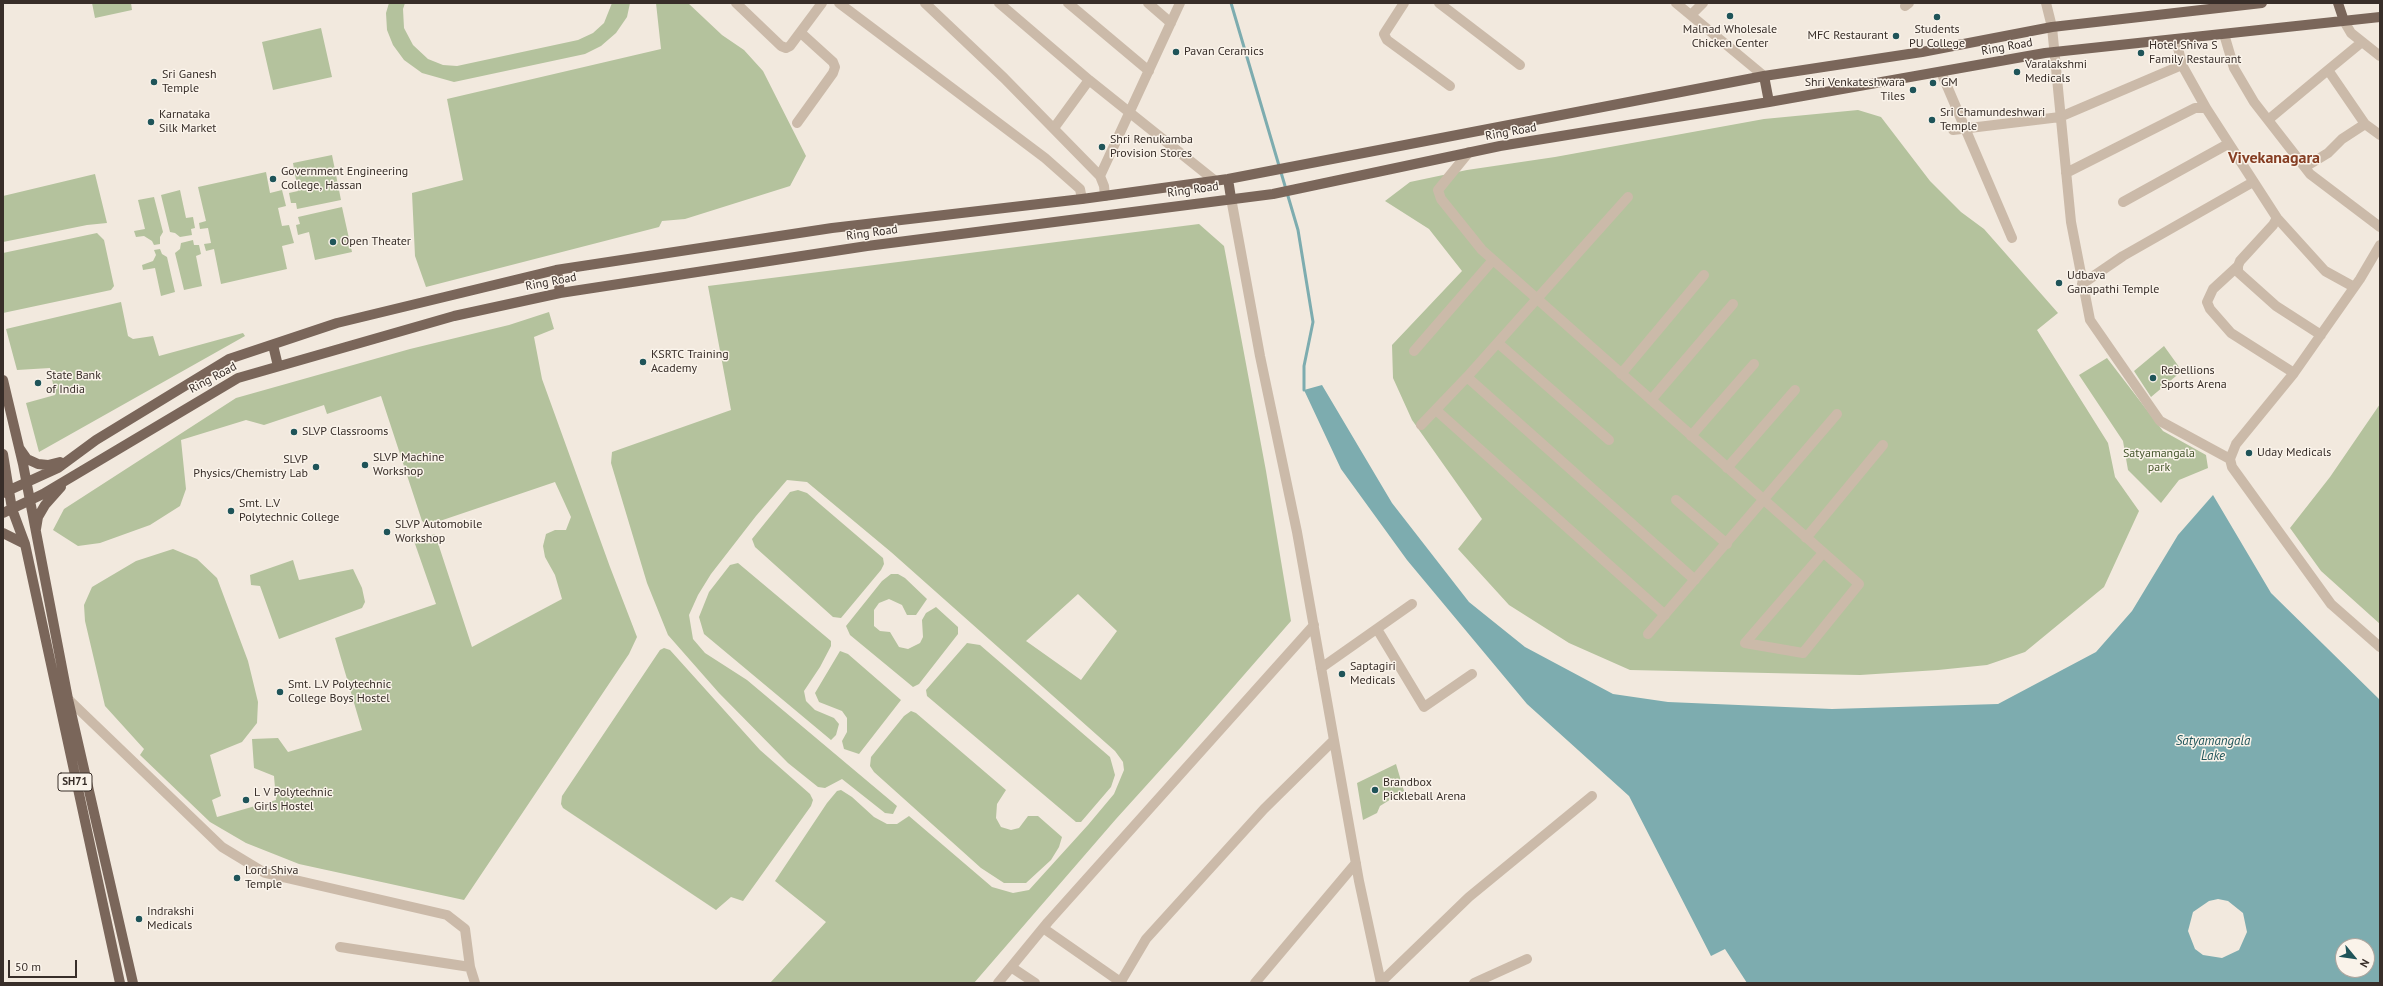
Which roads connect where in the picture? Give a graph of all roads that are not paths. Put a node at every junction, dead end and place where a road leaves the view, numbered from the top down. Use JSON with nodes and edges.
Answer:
{"nodes":[{"id":1,"x":736,"y":3,"type":"edge"},
{"id":2,"x":822,"y":3,"type":"edge"},
{"id":3,"x":839,"y":3,"type":"edge"},
{"id":4,"x":925,"y":3,"type":"edge"},
{"id":5,"x":999,"y":3,"type":"edge"},
{"id":6,"x":1068,"y":3,"type":"edge"},
{"id":7,"x":1148,"y":3,"type":"edge"},
{"id":8,"x":1180,"y":3,"type":"edge"},
{"id":9,"x":1404,"y":3,"type":"edge"},
{"id":10,"x":1439,"y":3,"type":"edge"},
{"id":11,"x":1676,"y":3,"type":"edge"},
{"id":12,"x":1703,"y":3,"type":"edge"},
{"id":13,"x":2046,"y":3,"type":"edge"},
{"id":14,"x":2262,"y":3,"type":"edge"},
{"id":15,"x":2338,"y":3,"type":"edge"},
{"id":16,"x":1691,"y":15,"type":"junction"},
{"id":17,"x":2380,"y":17,"type":"edge"},
{"id":18,"x":2344,"y":21,"type":"junction"},
{"id":19,"x":1171,"y":23,"type":"junction"},
{"id":20,"x":2052,"y":27,"type":"junction"},
{"id":21,"x":801,"y":33,"type":"junction"},
{"id":22,"x":2224,"y":34,"type":"junction"},
{"id":23,"x":2176,"y":39,"type":"junction"},
{"id":24,"x":2362,"y":42,"type":"junction"},
{"id":25,"x":2054,"y":52,"type":"junction"},
{"id":26,"x":2380,"y":56,"type":"edge"},
{"id":27,"x":1520,"y":65,"type":"dead end"},
{"id":28,"x":2182,"y":65,"type":"junction"},
{"id":29,"x":2328,"y":70,"type":"junction"},
{"id":30,"x":1149,"y":71,"type":"junction"},
{"id":31,"x":1941,"y":72,"type":"junction"},
{"id":32,"x":1764,"y":76,"type":"junction"},
{"id":33,"x":1089,"y":80,"type":"junction"},
{"id":34,"x":1450,"y":86,"type":"dead end"},
{"id":35,"x":1769,"y":102,"type":"junction"},
{"id":36,"x":2206,"y":108,"type":"junction"},
{"id":37,"x":1130,"y":113,"type":"junction"},
{"id":38,"x":2060,"y":117,"type":"junction"},
{"id":39,"x":2268,"y":120,"type":"junction"},
{"id":40,"x":796,"y":123,"type":"dead end"},
{"id":41,"x":2365,"y":124,"type":"junction"},
{"id":42,"x":1054,"y":128,"type":"junction"},
{"id":43,"x":1966,"y":129,"type":"junction"},
{"id":44,"x":1953,"y":130,"type":"dead end"},
{"id":45,"x":2380,"y":135,"type":"edge"},
{"id":46,"x":2228,"y":144,"type":"junction"},
{"id":47,"x":1469,"y":152,"type":"junction"},
{"id":48,"x":2305,"y":167,"type":"junction"},
{"id":49,"x":2066,"y":173,"type":"junction"},
{"id":50,"x":1100,"y":176,"type":"junction"},
{"id":51,"x":1228,"y":179,"type":"junction"},
{"id":52,"x":1214,"y":180,"type":"junction"},
{"id":53,"x":2253,"y":182,"type":"junction"},
{"id":54,"x":1105,"y":196,"type":"junction"},
{"id":55,"x":1628,"y":197,"type":"dead end"},
{"id":56,"x":1231,"y":198,"type":"junction"},
{"id":57,"x":1082,"y":199,"type":"junction"},
{"id":58,"x":2123,"y":202,"type":"dead end"},
{"id":59,"x":2277,"y":218,"type":"junction"},
{"id":60,"x":2380,"y":227,"type":"edge"},
{"id":61,"x":2012,"y":238,"type":"dead end"},
{"id":62,"x":2380,"y":245,"type":"edge"},
{"id":63,"x":1493,"y":260,"type":"junction"},
{"id":64,"x":2238,"y":266,"type":"junction"},
{"id":65,"x":558,"y":270,"type":"junction"},
{"id":66,"x":1704,"y":275,"type":"dead end"},
{"id":67,"x":2082,"y":284,"type":"junction"},
{"id":68,"x":2354,"y":287,"type":"junction"},
{"id":69,"x":560,"y":293,"type":"junction"},
{"id":70,"x":1537,"y":299,"type":"junction"},
{"id":71,"x":1733,"y":304,"type":"dead end"},
{"id":72,"x":2321,"y":335,"type":"junction"},
{"id":73,"x":1498,"y":343,"type":"junction"},
{"id":74,"x":273,"y":345,"type":"junction"},
{"id":75,"x":1414,"y":351,"type":"dead end"},
{"id":76,"x":1754,"y":364,"type":"dead end"},
{"id":77,"x":278,"y":366,"type":"junction"},
{"id":78,"x":2294,"y":373,"type":"junction"},
{"id":79,"x":1621,"y":374,"type":"junction"},
{"id":80,"x":1467,"y":377,"type":"junction"},
{"id":81,"x":3,"y":380,"type":"edge"},
{"id":82,"x":1795,"y":390,"type":"dead end"},
{"id":83,"x":1651,"y":400,"type":"junction"},
{"id":84,"x":1436,"y":410,"type":"junction"},
{"id":85,"x":1837,"y":414,"type":"dead end"},
{"id":86,"x":1421,"y":425,"type":"dead end"},
{"id":87,"x":1691,"y":436,"type":"junction"},
{"id":88,"x":1609,"y":440,"type":"dead end"},
{"id":89,"x":17,"y":444,"type":"junction"},
{"id":90,"x":1883,"y":445,"type":"dead end"},
{"id":91,"x":3,"y":454,"type":"edge"},
{"id":92,"x":2230,"y":459,"type":"junction"},
{"id":93,"x":66,"y":460,"type":"junction"},
{"id":94,"x":1727,"y":468,"type":"junction"},
{"id":95,"x":72,"y":476,"type":"junction"},
{"id":96,"x":30,"y":481,"type":"junction"},
{"id":97,"x":6,"y":491,"type":"edge"},
{"id":98,"x":29,"y":500,"type":"junction"},
{"id":99,"x":1676,"y":500,"type":"dead end"},
{"id":100,"x":1764,"y":501,"type":"junction"},
{"id":101,"x":8,"y":511,"type":"edge"},
{"id":102,"x":3,"y":533,"type":"edge"},
{"id":103,"x":35,"y":534,"type":"junction"},
{"id":104,"x":1806,"y":538,"type":"junction"},
{"id":105,"x":25,"y":544,"type":"junction"},
{"id":106,"x":1727,"y":544,"type":"junction"},
{"id":107,"x":1823,"y":553,"type":"junction"},
{"id":108,"x":1695,"y":580,"type":"junction"},
{"id":109,"x":1412,"y":604,"type":"dead end"},
{"id":110,"x":1665,"y":615,"type":"junction"},
{"id":111,"x":1314,"y":625,"type":"junction"},
{"id":112,"x":1377,"y":629,"type":"junction"},
{"id":113,"x":1648,"y":634,"type":"dead end"},
{"id":114,"x":2380,"y":647,"type":"edge"},
{"id":115,"x":1321,"y":668,"type":"junction"},
{"id":116,"x":1472,"y":674,"type":"dead end"},
{"id":117,"x":68,"y":699,"type":"junction"},
{"id":118,"x":58,"y":702,"type":"junction"},
{"id":119,"x":1334,"y":740,"type":"junction"},
{"id":120,"x":1592,"y":796,"type":"dead end"},
{"id":121,"x":1356,"y":863,"type":"junction"},
{"id":122,"x":1043,"y":928,"type":"junction"},
{"id":123,"x":340,"y":947,"type":"dead end"},
{"id":124,"x":1526,"y":959,"type":"dead end"},
{"id":125,"x":1011,"y":967,"type":"junction"},
{"id":126,"x":471,"y":977,"type":"edge"},
{"id":127,"x":120,"y":983,"type":"edge"},
{"id":128,"x":133,"y":983,"type":"edge"},
{"id":129,"x":998,"y":983,"type":"edge"},
{"id":130,"x":1035,"y":983,"type":"edge"},
{"id":131,"x":1121,"y":983,"type":"edge"},
{"id":132,"x":1255,"y":983,"type":"edge"},
{"id":133,"x":1380,"y":983,"type":"edge"},
{"id":134,"x":1474,"y":983,"type":"edge"}],
"edges":[{"from":1,"to":21,"type":"street"},
{"from":2,"to":21,"type":"street"},
{"from":3,"to":57,"type":"street"},
{"from":4,"to":42,"type":"street"},
{"from":5,"to":33,"type":"street"},
{"from":6,"to":30,"type":"street"},
{"from":7,"to":19,"type":"street"},
{"from":8,"to":19,"type":"street"},
{"from":9,"to":34,"type":"street"},
{"from":10,"to":27,"type":"street"},
{"from":11,"to":16,"type":"street"},
{"from":12,"to":16,"type":"street"},
{"from":13,"to":20,"type":"street"},
{"from":14,"to":20,"type":"main road","name":"Ring Road"},
{"from":15,"to":18,"type":"main road"},
{"from":16,"to":32,"type":"street"},
{"from":17,"to":18,"type":"main road","name":"Ring Road"},
{"from":18,"to":22,"type":"main road","name":"Ring Road"},
{"from":18,"to":24,"type":"street"},
{"from":19,"to":30,"type":"street"},
{"from":20,"to":25,"type":"street"},
{"from":20,"to":32,"type":"main road","name":"Ring Road"},
{"from":21,"to":40,"type":"street"},
{"from":22,"to":23,"type":"main road","name":"Ring Road"},
{"from":22,"to":39,"type":"street"},
{"from":23,"to":25,"type":"main road","name":"Ring Road"},
{"from":23,"to":28,"type":"street"},
{"from":24,"to":26,"type":"street"},
{"from":24,"to":29,"type":"street"},
{"from":25,"to":31,"type":"main road","name":"Ring Road"},
{"from":25,"to":38,"type":"street"},
{"from":28,"to":36,"type":"street"},
{"from":28,"to":38,"type":"street"},
{"from":29,"to":39,"type":"street"},
{"from":29,"to":41,"type":"street"},
{"from":30,"to":37,"type":"street"},
{"from":31,"to":35,"type":"main road","name":"Ring Road"},
{"from":31,"to":43,"type":"street"},
{"from":32,"to":35,"type":"main road"},
{"from":32,"to":51,"type":"main road","name":"Ring Road"},
{"from":33,"to":37,"type":"street"},
{"from":33,"to":42,"type":"street"},
{"from":35,"to":47,"type":"main road","name":"Ring Road"},
{"from":36,"to":46,"type":"street"},
{"from":36,"to":49,"type":"street"},
{"from":37,"to":50,"type":"street"},
{"from":37,"to":52,"type":"street"},
{"from":38,"to":43,"type":"street"},
{"from":38,"to":49,"type":"street"},
{"from":39,"to":48,"type":"street"},
{"from":41,"to":45,"type":"street"},
{"from":41,"to":48,"type":"street"},
{"from":42,"to":50,"type":"street"},
{"from":43,"to":44,"type":"street"},
{"from":43,"to":61,"type":"street"},
{"from":46,"to":53,"type":"street"},
{"from":46,"to":58,"type":"street"},
{"from":47,"to":56,"type":"main road","name":"Ring Road"},
{"from":47,"to":63,"type":"street"},
{"from":48,"to":60,"type":"street"},
{"from":49,"to":67,"type":"street"},
{"from":50,"to":54,"type":"street"},
{"from":51,"to":52,"type":"main road","name":"Ring Road"},
{"from":51,"to":56,"type":"main road"},
{"from":52,"to":54,"type":"main road","name":"Ring Road"},
{"from":53,"to":59,"type":"street"},
{"from":53,"to":67,"type":"street"},
{"from":54,"to":57,"type":"main road","name":"Ring Road"},
{"from":55,"to":70,"type":"street"},
{"from":56,"to":69,"type":"main road","name":"Ring Road"},
{"from":56,"to":111,"type":"street"},
{"from":57,"to":65,"type":"main road","name":"Ring Road"},
{"from":59,"to":64,"type":"street"},
{"from":59,"to":68,"type":"street"},
{"from":62,"to":68,"type":"street"},
{"from":63,"to":70,"type":"street"},
{"from":63,"to":75,"type":"street"},
{"from":64,"to":72,"type":"street"},
{"from":64,"to":78,"type":"street"},
{"from":65,"to":69,"type":"main road"},
{"from":65,"to":74,"type":"main road","name":"Ring Road"},
{"from":66,"to":79,"type":"street"},
{"from":67,"to":92,"type":"street"},
{"from":68,"to":72,"type":"street"},
{"from":69,"to":77,"type":"main road","name":"Ring Road"},
{"from":70,"to":73,"type":"street"},
{"from":70,"to":79,"type":"street"},
{"from":71,"to":83,"type":"street"},
{"from":72,"to":78,"type":"street"},
{"from":73,"to":80,"type":"street"},
{"from":73,"to":88,"type":"street"},
{"from":74,"to":77,"type":"main road"},
{"from":74,"to":93,"type":"main road","name":"Ring Road"},
{"from":76,"to":87,"type":"street"},
{"from":77,"to":95,"type":"main road","name":"Ring Road"},
{"from":78,"to":92,"type":"street"},
{"from":79,"to":83,"type":"street"},
{"from":80,"to":84,"type":"street"},
{"from":80,"to":108,"type":"street"},
{"from":81,"to":89,"type":"main road","number":"SH71"},
{"from":82,"to":94,"type":"street"},
{"from":83,"to":87,"type":"street"},
{"from":84,"to":86,"type":"street"},
{"from":84,"to":110,"type":"street"},
{"from":85,"to":100,"type":"street"},
{"from":87,"to":94,"type":"street"},
{"from":89,"to":93,"type":"main road"},
{"from":89,"to":96,"type":"main road","number":"SH71"},
{"from":90,"to":104,"type":"street"},
{"from":91,"to":97,"type":"main road","number":"SH71"},
{"from":92,"to":114,"type":"street"},
{"from":93,"to":96,"type":"main road","name":"Ring Road"},
{"from":94,"to":100,"type":"street"},
{"from":95,"to":98,"type":"main road","name":"Ring Road"},
{"from":95,"to":103,"type":"main road"},
{"from":96,"to":97,"type":"main road","name":"Ring Road"},
{"from":96,"to":98,"type":"main road","number":"SH71"},
{"from":97,"to":101,"type":"main road","number":"SH71"},
{"from":98,"to":101,"type":"main road","name":"Ring Road"},
{"from":98,"to":103,"type":"main road","number":"SH71"},
{"from":99,"to":106,"type":"street"},
{"from":100,"to":104,"type":"street"},
{"from":100,"to":106,"type":"street"},
{"from":101,"to":105,"type":"main road","number":"SH71"},
{"from":102,"to":105,"type":"main road"},
{"from":103,"to":117,"type":"main road","number":"SH71"},
{"from":104,"to":107,"type":"street"},
{"from":105,"to":118,"type":"main road","number":"SH71"},
{"from":106,"to":108,"type":"street"},
{"from":107,"to":107,"type":"street"},
{"from":108,"to":110,"type":"street"},
{"from":109,"to":112,"type":"street"},
{"from":110,"to":113,"type":"street"},
{"from":111,"to":115,"type":"street"},
{"from":111,"to":122,"type":"street"},
{"from":112,"to":115,"type":"street"},
{"from":112,"to":116,"type":"street"},
{"from":115,"to":119,"type":"street"},
{"from":117,"to":118,"type":"main road"},
{"from":117,"to":126,"type":"street"},
{"from":117,"to":128,"type":"main road","number":"SH71"},
{"from":118,"to":127,"type":"main road","number":"SH71"},
{"from":119,"to":121,"type":"street"},
{"from":119,"to":131,"type":"street"},
{"from":120,"to":133,"type":"street"},
{"from":121,"to":132,"type":"street"},
{"from":121,"to":133,"type":"street"},
{"from":122,"to":125,"type":"street"},
{"from":122,"to":131,"type":"street"},
{"from":123,"to":126,"type":"street"},
{"from":124,"to":134,"type":"street"},
{"from":125,"to":129,"type":"street"},
{"from":125,"to":130,"type":"street"}]}
